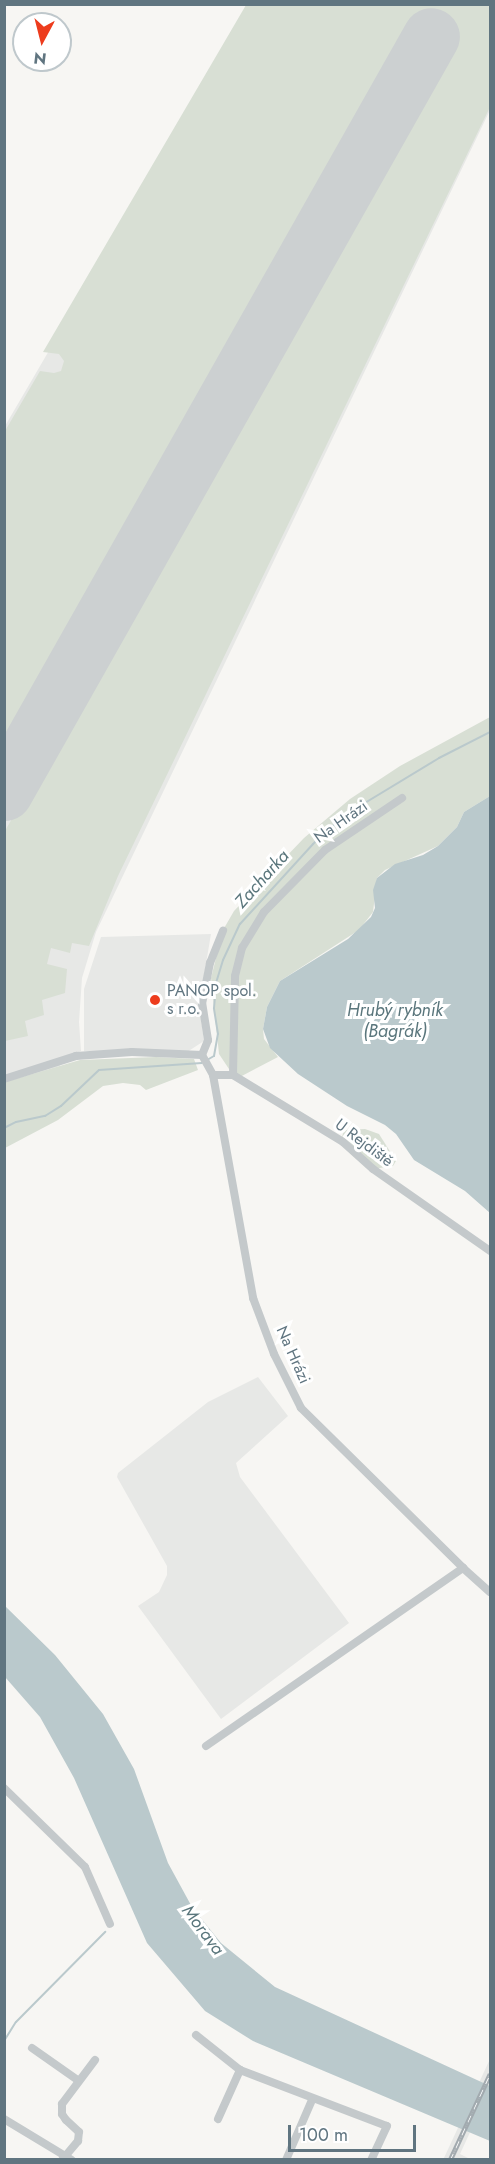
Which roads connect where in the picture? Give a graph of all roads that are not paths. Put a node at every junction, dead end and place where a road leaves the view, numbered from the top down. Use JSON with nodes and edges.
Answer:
{"nodes":[{"id":1,"x":402,"y":798,"type":"dead end"},
{"id":2,"x":223,"y":930,"type":"dead end"},
{"id":3,"x":202,"y":1056,"type":"junction"},
{"id":4,"x":211,"y":1071,"type":"junction"},
{"id":5,"x":233,"y":1074,"type":"junction"},
{"id":6,"x":4,"y":1078,"type":"edge"},
{"id":7,"x":490,"y":1251,"type":"edge"},
{"id":8,"x":463,"y":1568,"type":"junction"},
{"id":9,"x":490,"y":1592,"type":"edge"},
{"id":10,"x":206,"y":1746,"type":"dead end"},
{"id":11,"x":4,"y":1788,"type":"edge"},
{"id":12,"x":110,"y":1924,"type":"dead end"},
{"id":13,"x":196,"y":2035,"type":"dead end"},
{"id":14,"x":32,"y":2048,"type":"dead end"},
{"id":15,"x":95,"y":2060,"type":"dead end"},
{"id":16,"x":240,"y":2070,"type":"junction"},
{"id":17,"x":79,"y":2081,"type":"junction"},
{"id":18,"x":312,"y":2100,"type":"junction"},
{"id":19,"x":4,"y":2119,"type":"edge"},
{"id":20,"x":218,"y":2119,"type":"dead end"},
{"id":21,"x":67,"y":2158,"type":"edge"},
{"id":22,"x":286,"y":2160,"type":"edge"},
{"id":23,"x":371,"y":2160,"type":"edge"}],
"edges":[{"from":1,"to":5,"type":"street","name":"Na Hrázi"},
{"from":2,"to":3,"type":"street"},
{"from":3,"to":4,"type":"street","name":"Na Hrázi"},
{"from":3,"to":6,"type":"street"},
{"from":4,"to":5,"type":"street"},
{"from":4,"to":8,"type":"street","name":"Na Hrázi"},
{"from":5,"to":7,"type":"street","name":"U Rejdiště"},
{"from":8,"to":9,"type":"street","name":"Na Hrázi"},
{"from":8,"to":10,"type":"street"},
{"from":11,"to":12,"type":"street"},
{"from":13,"to":16,"type":"street"},
{"from":14,"to":17,"type":"street"},
{"from":15,"to":17,"type":"street"},
{"from":16,"to":18,"type":"street"},
{"from":16,"to":20,"type":"street"},
{"from":17,"to":21,"type":"street"},
{"from":18,"to":22,"type":"street"},
{"from":18,"to":23,"type":"street"},
{"from":19,"to":21,"type":"street"}]}
